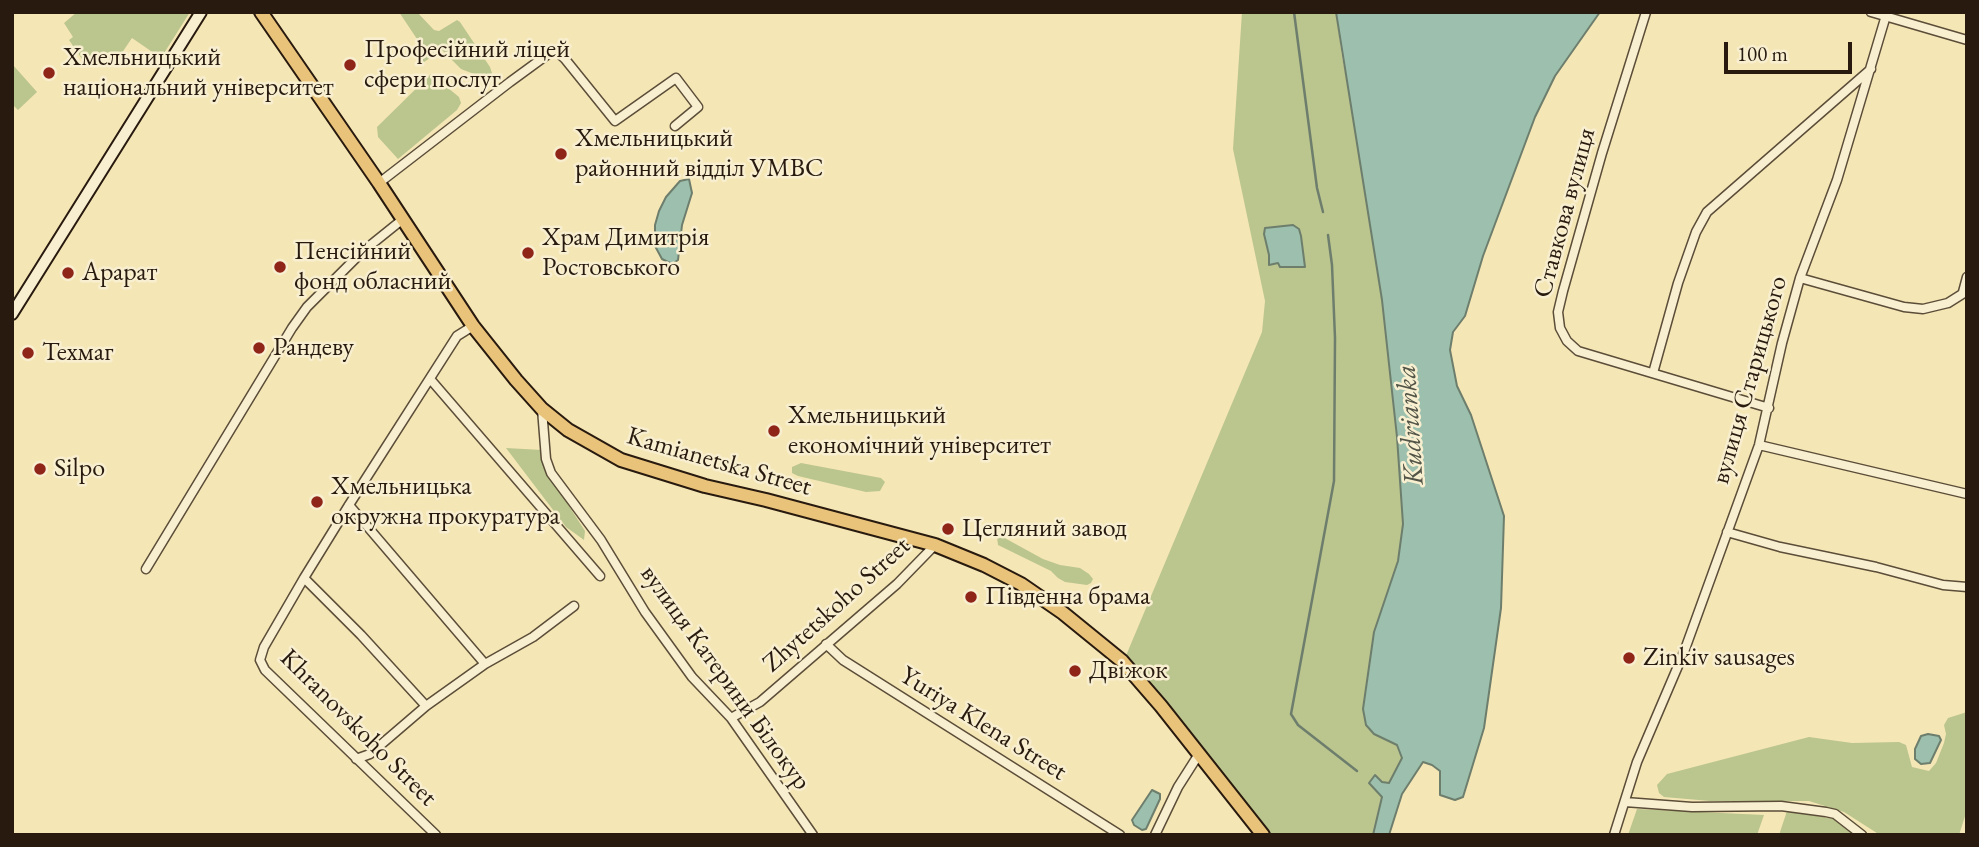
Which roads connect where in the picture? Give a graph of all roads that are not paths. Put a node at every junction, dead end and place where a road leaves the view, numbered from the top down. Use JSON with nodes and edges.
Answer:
{"nodes":[{"id":1,"x":201,"y":12,"type":"edge"},
{"id":2,"x":261,"y":12,"type":"edge"},
{"id":3,"x":1646,"y":12,"type":"edge"},
{"id":4,"x":1871,"y":12,"type":"edge"},
{"id":5,"x":1887,"y":14,"type":"edge"},
{"id":6,"x":1967,"y":40,"type":"edge"},
{"id":7,"x":1871,"y":69,"type":"junction"},
{"id":8,"x":1853,"y":85,"type":"junction"},
{"id":9,"x":1866,"y":90,"type":"junction"},
{"id":10,"x":675,"y":125,"type":"dead end"},
{"id":11,"x":379,"y":183,"type":"junction"},
{"id":12,"x":403,"y":219,"type":"junction"},
{"id":13,"x":1967,"y":277,"type":"edge"},
{"id":14,"x":1800,"y":278,"type":"junction"},
{"id":15,"x":1965,"y":291,"type":"edge"},
{"id":16,"x":12,"y":314,"type":"edge"},
{"id":17,"x":473,"y":326,"type":"junction"},
{"id":18,"x":1653,"y":373,"type":"junction"},
{"id":19,"x":431,"y":380,"type":"junction"},
{"id":20,"x":542,"y":408,"type":"junction"},
{"id":21,"x":1769,"y":408,"type":"junction"},
{"id":22,"x":1759,"y":444,"type":"junction"},
{"id":23,"x":1967,"y":494,"type":"edge"},
{"id":24,"x":349,"y":505,"type":"junction"},
{"id":25,"x":1727,"y":533,"type":"junction"},
{"id":26,"x":935,"y":545,"type":"junction"},
{"id":27,"x":146,"y":569,"type":"dead end"},
{"id":28,"x":600,"y":576,"type":"dead end"},
{"id":29,"x":304,"y":578,"type":"junction"},
{"id":30,"x":1967,"y":587,"type":"edge"},
{"id":31,"x":574,"y":606,"type":"dead end"},
{"id":32,"x":826,"y":644,"type":"junction"},
{"id":33,"x":485,"y":664,"type":"junction"},
{"id":34,"x":426,"y":706,"type":"junction"},
{"id":35,"x":731,"y":719,"type":"junction"},
{"id":36,"x":1199,"y":754,"type":"junction"},
{"id":37,"x":356,"y":759,"type":"junction"},
{"id":38,"x":1625,"y":802,"type":"junction"},
{"id":39,"x":436,"y":835,"type":"edge"},
{"id":40,"x":813,"y":835,"type":"edge"},
{"id":41,"x":1121,"y":835,"type":"edge"},
{"id":42,"x":1155,"y":835,"type":"edge"},
{"id":43,"x":1263,"y":835,"type":"edge"},
{"id":44,"x":1614,"y":835,"type":"edge"},
{"id":45,"x":1862,"y":835,"type":"edge"}],
"edges":[{"from":1,"to":16,"type":"main road"},
{"from":2,"to":11,"type":"main road","name":"Kamianetska Street"},
{"from":3,"to":18,"type":"street","name":"Ставкова вулиця"},
{"from":4,"to":5,"type":"street"},
{"from":5,"to":6,"type":"street"},
{"from":5,"to":7,"type":"street","name":"вулиця Старицького"},
{"from":7,"to":8,"type":"street"},
{"from":7,"to":9,"type":"street","name":"вулиця Старицького"},
{"from":8,"to":9,"type":"street"},
{"from":8,"to":18,"type":"street"},
{"from":9,"to":14,"type":"street","name":"вулиця Старицького"},
{"from":10,"to":11,"type":"street"},
{"from":11,"to":12,"type":"main road","name":"Kamianetska Street"},
{"from":12,"to":17,"type":"main road","name":"Kamianetska Street"},
{"from":12,"to":27,"type":"street"},
{"from":13,"to":15,"type":"street"},
{"from":14,"to":15,"type":"street"},
{"from":14,"to":21,"type":"street","name":"вулиця Старицького"},
{"from":17,"to":19,"type":"street"},
{"from":17,"to":20,"type":"main road","name":"Kamianetska Street"},
{"from":18,"to":21,"type":"street","name":"Ставкова вулиця"},
{"from":19,"to":24,"type":"street"},
{"from":19,"to":28,"type":"street","name":"вулиця Катерини Білокур"},
{"from":20,"to":26,"type":"main road","name":"Kamianetska Street"},
{"from":20,"to":35,"type":"street","name":"вулиця Катерини Білокур"},
{"from":21,"to":22,"type":"street","name":"вулиця Старицького"},
{"from":22,"to":23,"type":"street"},
{"from":22,"to":25,"type":"street","name":"вулиця Старицького"},
{"from":24,"to":29,"type":"street"},
{"from":24,"to":33,"type":"street"},
{"from":25,"to":30,"type":"street"},
{"from":25,"to":38,"type":"street","name":"вулиця Старицького"},
{"from":26,"to":32,"type":"street","name":"Zhytetskoho Street"},
{"from":26,"to":36,"type":"main road","name":"Kamianetska Street"},
{"from":29,"to":34,"type":"street"},
{"from":29,"to":37,"type":"street","name":"Khranovskoho Street"},
{"from":31,"to":33,"type":"street"},
{"from":32,"to":35,"type":"street","name":"Zhytetskoho Street"},
{"from":32,"to":41,"type":"street","name":"Yuriya Klena Street"},
{"from":33,"to":34,"type":"street"},
{"from":34,"to":37,"type":"street"},
{"from":35,"to":40,"type":"street","name":"вулиця Катерини Білокур"},
{"from":36,"to":42,"type":"street"},
{"from":36,"to":43,"type":"main road","name":"Kamianetska Street"},
{"from":37,"to":39,"type":"street","name":"Khranovskoho Street"},
{"from":38,"to":44,"type":"street","name":"вулиця Старицького"},
{"from":38,"to":45,"type":"street"}]}
